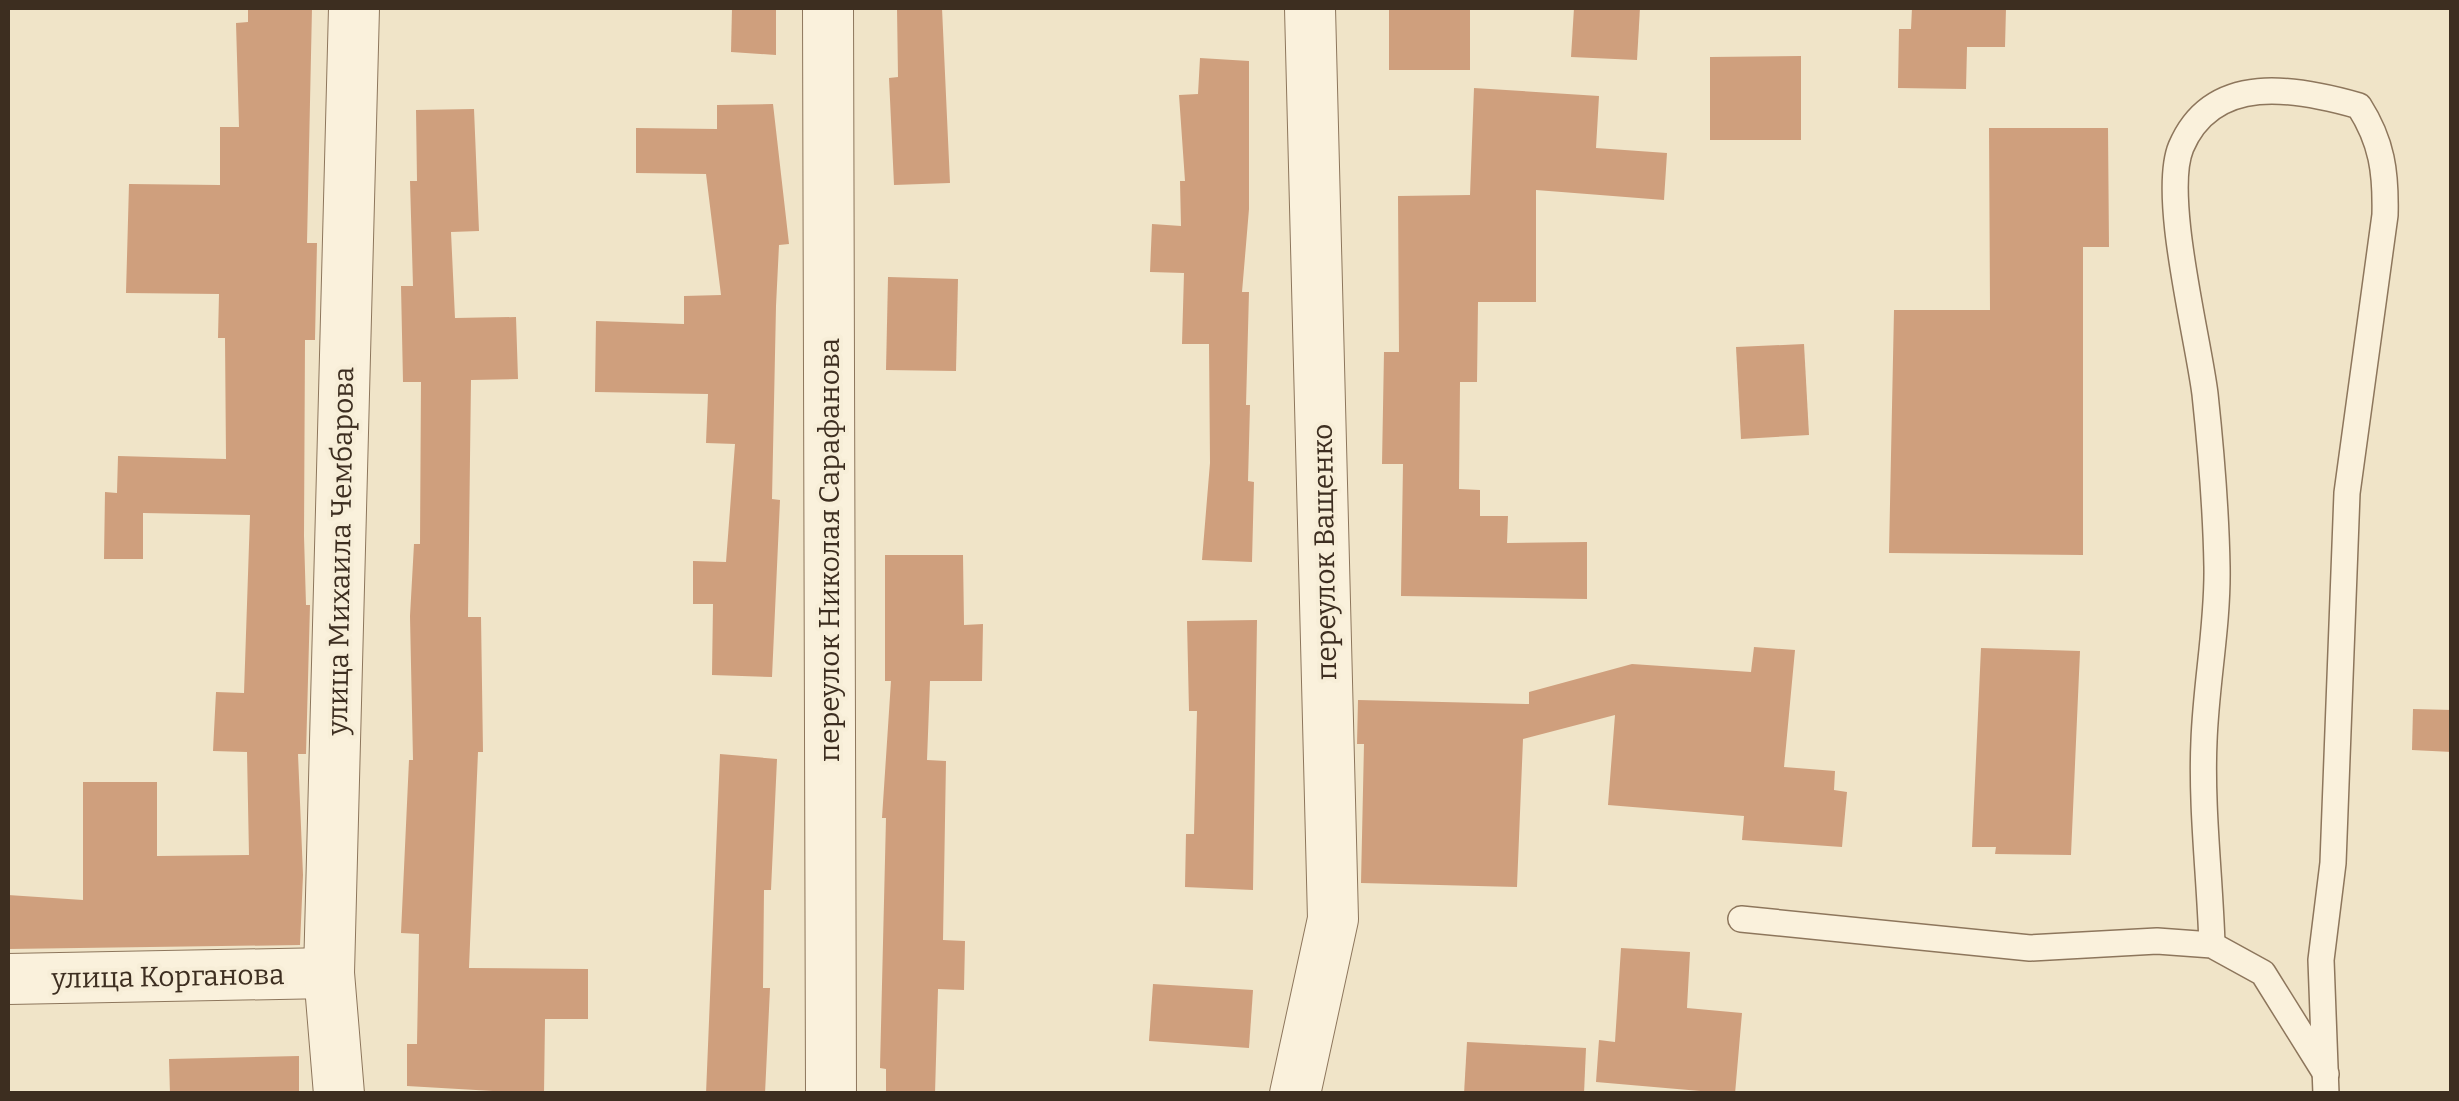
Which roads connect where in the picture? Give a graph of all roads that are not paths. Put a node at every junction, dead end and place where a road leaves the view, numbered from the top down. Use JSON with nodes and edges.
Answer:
{"nodes":[{"id":1,"x":354,"y":8,"type":"edge"},
{"id":2,"x":828,"y":8,"type":"edge"},
{"id":3,"x":1310,"y":8,"type":"edge"},
{"id":4,"x":1741,"y":919,"type":"dead end"},
{"id":5,"x":2212,"y":945,"type":"junction"},
{"id":6,"x":330,"y":974,"type":"junction"},
{"id":7,"x":8,"y":979,"type":"edge"},
{"id":8,"x":2326,"y":1085,"type":"edge"},
{"id":9,"x":339,"y":1094,"type":"edge"},
{"id":10,"x":830,"y":1094,"type":"edge"},
{"id":11,"x":1295,"y":1094,"type":"edge"}],
"edges":[{"from":1,"to":6,"type":"street","name":"улица Михаила Чембарова"},
{"from":2,"to":10,"type":"street","name":"переулок Николая Сарафанова"},
{"from":3,"to":11,"type":"street","name":"переулок Ващенко"},
{"from":4,"to":5,"type":"lane"},
{"from":5,"to":8,"type":"lane"},
{"from":5,"to":8,"type":"lane"},
{"from":6,"to":7,"type":"street","name":"улица Корганова"},
{"from":6,"to":9,"type":"street","name":"улица Михаила Чембарова"}]}
